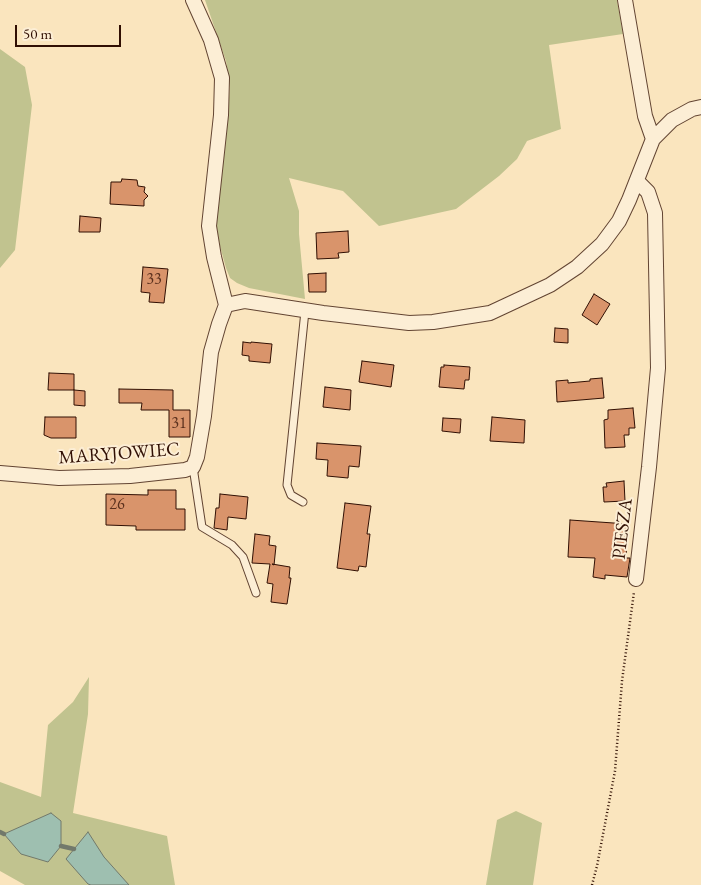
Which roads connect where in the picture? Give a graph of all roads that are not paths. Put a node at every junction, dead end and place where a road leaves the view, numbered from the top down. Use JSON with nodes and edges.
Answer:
{"nodes":[{"id":1,"x":193,"y":0,"type":"edge"},
{"id":2,"x":625,"y":0,"type":"edge"},
{"id":3,"x":701,"y":107,"type":"edge"},
{"id":4,"x":652,"y":139,"type":"junction"},
{"id":5,"x":637,"y":181,"type":"junction"},
{"id":6,"x":226,"y":305,"type":"junction"},
{"id":7,"x":305,"y":310,"type":"junction"},
{"id":8,"x":193,"y":467,"type":"junction"},
{"id":9,"x":0,"y":473,"type":"edge"},
{"id":10,"x":303,"y":502,"type":"dead end"},
{"id":11,"x":636,"y":579,"type":"road end"},
{"id":12,"x":256,"y":593,"type":"dead end"}],
"edges":[{"from":1,"to":6,"type":"street"},
{"from":2,"to":4,"type":"street"},
{"from":3,"to":4,"type":"street"},
{"from":4,"to":5,"type":"street"},
{"from":5,"to":7,"type":"street"},
{"from":5,"to":11,"type":"street","name":"PIESZA"},
{"from":6,"to":7,"type":"street"},
{"from":6,"to":8,"type":"street","name":"MARYJOWIEC"},
{"from":7,"to":10,"type":"lane"},
{"from":8,"to":9,"type":"street","name":"MARYJOWIEC"},
{"from":8,"to":12,"type":"lane"}]}
